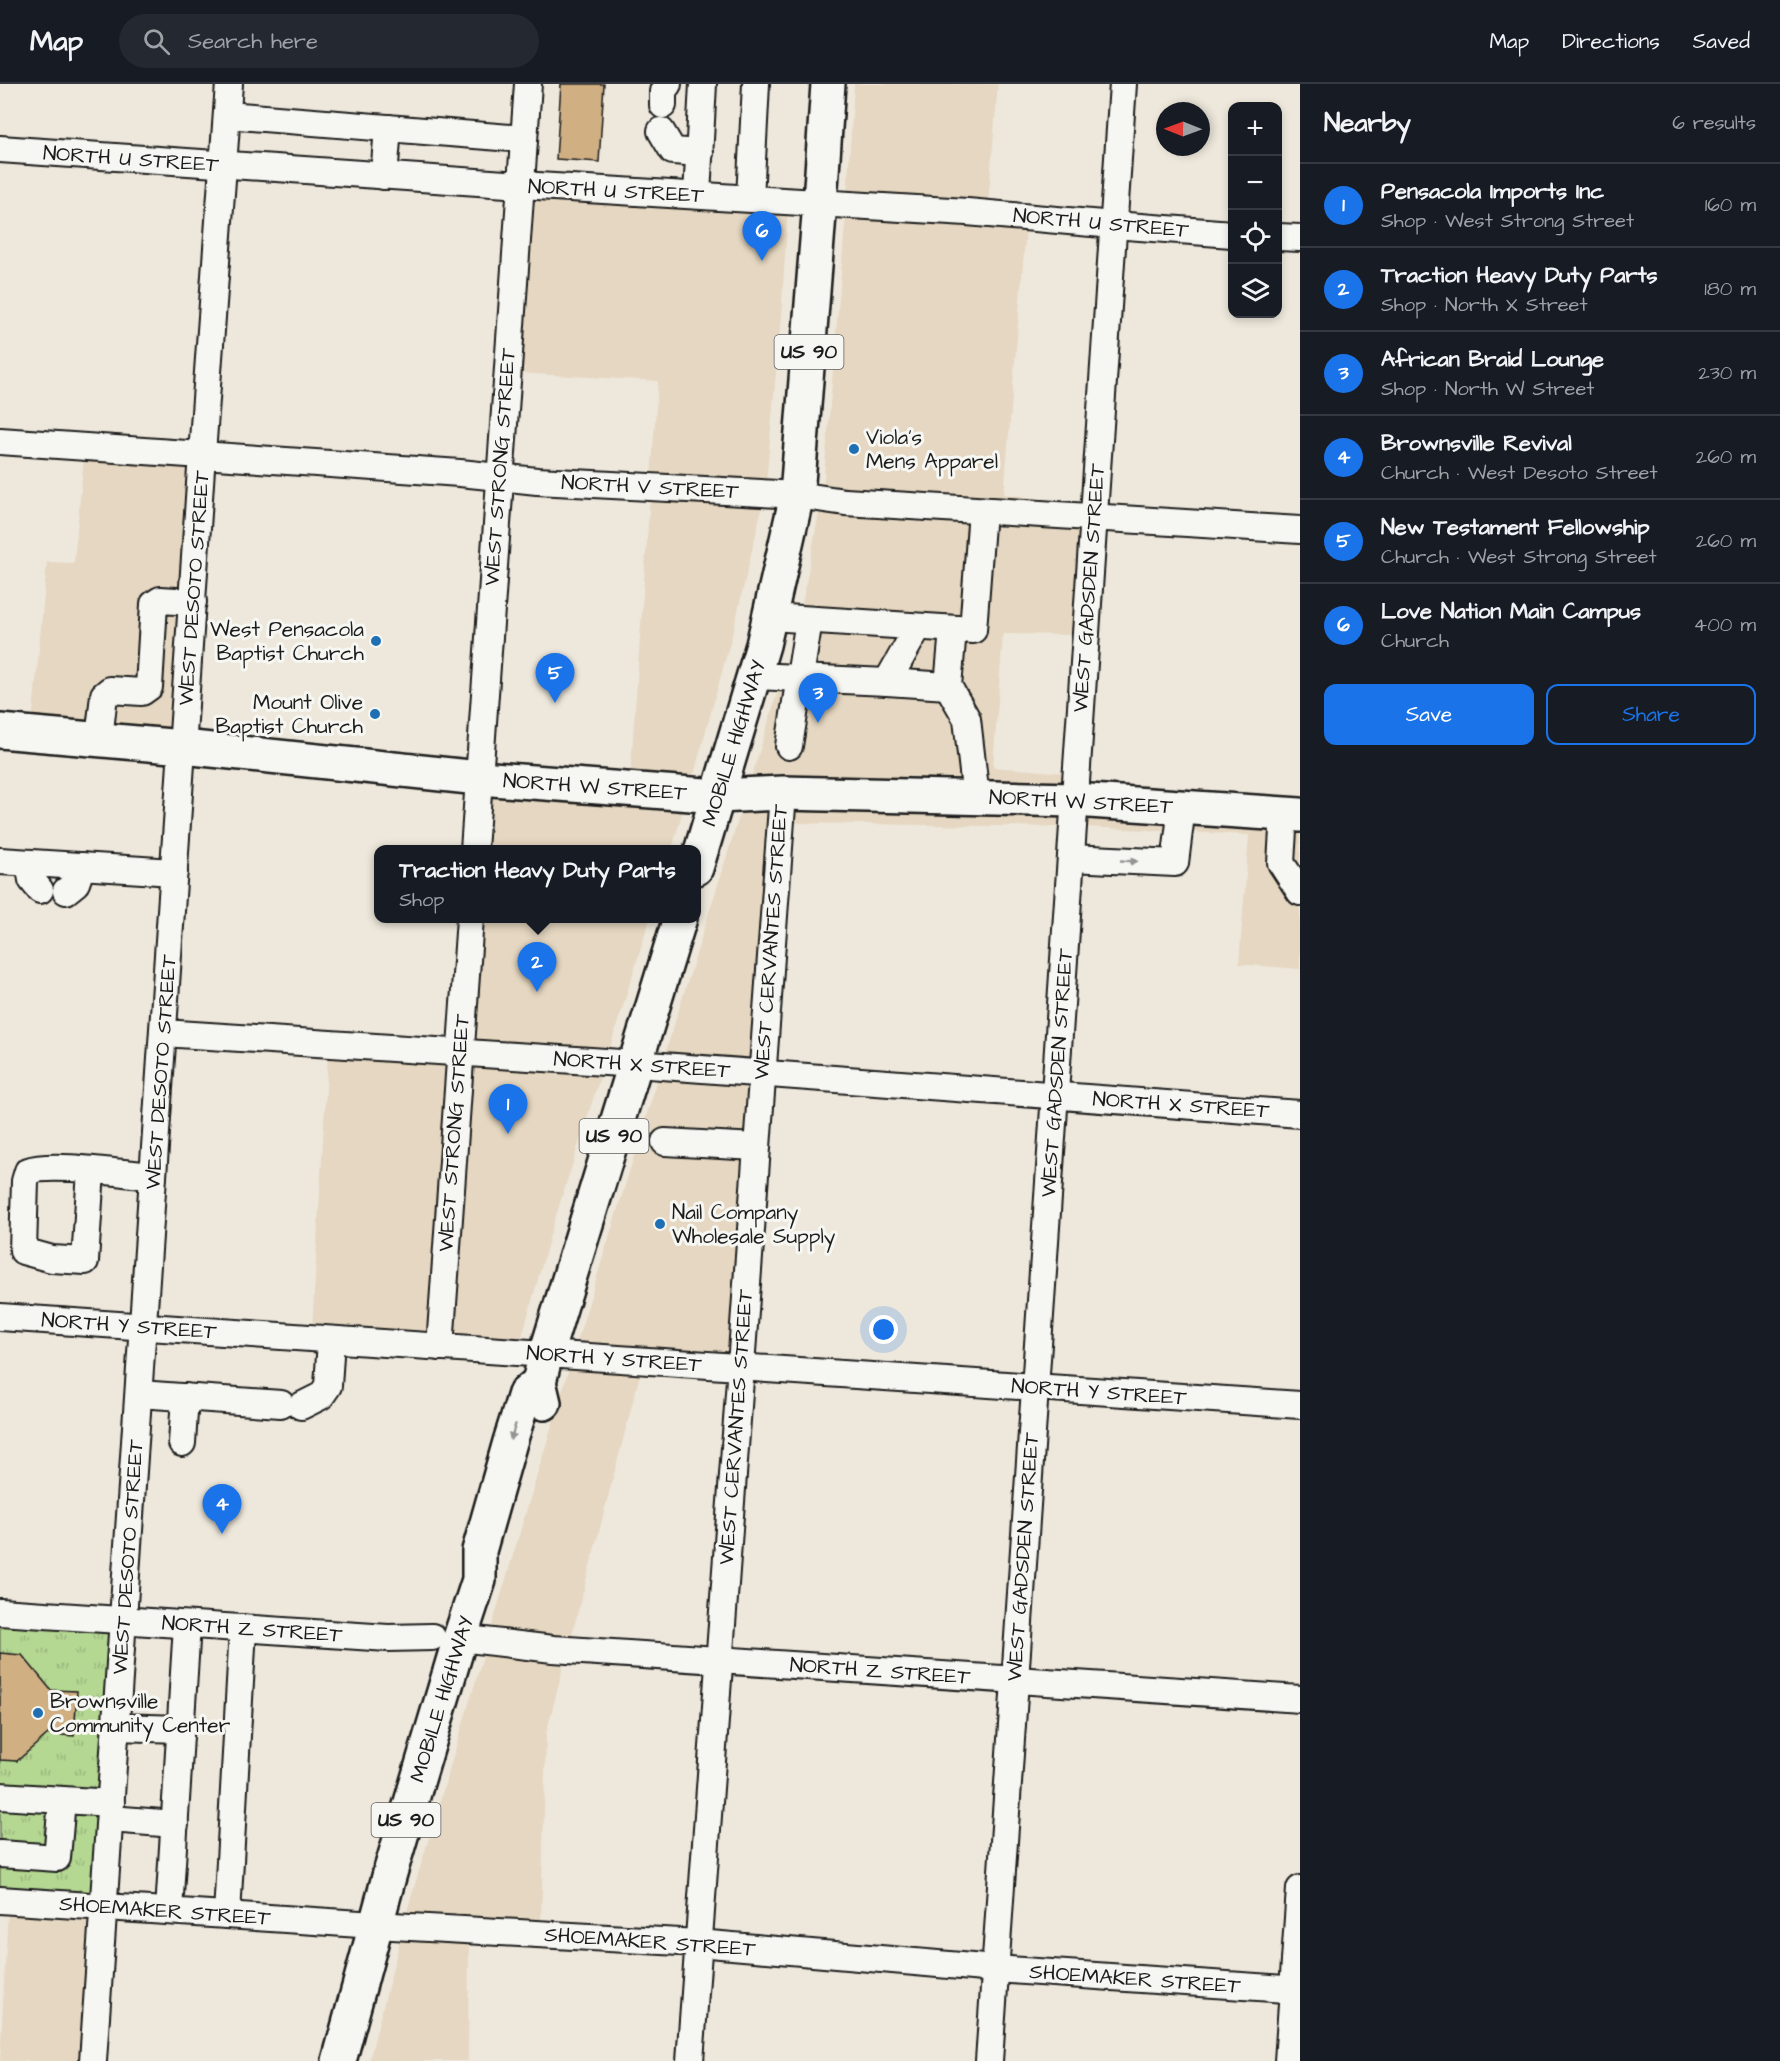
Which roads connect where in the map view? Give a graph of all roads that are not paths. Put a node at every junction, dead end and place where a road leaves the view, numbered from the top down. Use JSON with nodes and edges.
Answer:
{"nodes":[{"id":1,"x":230,"y":84,"type":"edge"},
{"id":2,"x":528,"y":84,"type":"edge"},
{"id":3,"x":703,"y":84,"type":"edge"},
{"id":4,"x":756,"y":84,"type":"edge"},
{"id":5,"x":828,"y":84,"type":"edge"},
{"id":6,"x":1123,"y":84,"type":"edge"},
{"id":7,"x":227,"y":115,"type":"junction"},
{"id":8,"x":388,"y":128,"type":"junction"},
{"id":9,"x":661,"y":131,"type":"dead end"},
{"id":10,"x":524,"y":139,"type":"junction"},
{"id":11,"x":0,"y":149,"type":"edge"},
{"id":12,"x":699,"y":153,"type":"junction"},
{"id":13,"x":224,"y":165,"type":"junction"},
{"id":14,"x":384,"y":176,"type":"junction"},
{"id":15,"x":521,"y":185,"type":"junction"},
{"id":16,"x":697,"y":195,"type":"junction"},
{"id":17,"x":750,"y":198,"type":"junction"},
{"id":18,"x":820,"y":202,"type":"junction"},
{"id":19,"x":1114,"y":225,"type":"junction"},
{"id":20,"x":1228,"y":234,"type":"edge"},
{"id":21,"x":1282,"y":237,"type":"edge"},
{"id":22,"x":1300,"y":238,"type":"edge"},
{"id":23,"x":0,"y":441,"type":"edge"},
{"id":24,"x":202,"y":454,"type":"junction"},
{"id":25,"x":499,"y":477,"type":"junction"},
{"id":26,"x":797,"y":495,"type":"junction"},
{"id":27,"x":982,"y":510,"type":"junction"},
{"id":28,"x":1094,"y":517,"type":"junction"},
{"id":29,"x":1300,"y":530,"type":"edge"},
{"id":30,"x":193,"y":602,"type":"junction"},
{"id":31,"x":770,"y":617,"type":"junction"},
{"id":32,"x":809,"y":620,"type":"junction"},
{"id":33,"x":918,"y":627,"type":"junction"},
{"id":34,"x":953,"y":630,"type":"junction"},
{"id":35,"x":754,"y":676,"type":"junction"},
{"id":36,"x":800,"y":678,"type":"junction"},
{"id":37,"x":887,"y":682,"type":"junction"},
{"id":38,"x":948,"y":686,"type":"junction"},
{"id":39,"x":0,"y":730,"type":"edge"},
{"id":40,"x":99,"y":739,"type":"junction"},
{"id":41,"x":789,"y":746,"type":"dead end"},
{"id":42,"x":183,"y":747,"type":"junction"},
{"id":43,"x":479,"y":778,"type":"junction"},
{"id":44,"x":783,"y":793,"type":"junction"},
{"id":45,"x":718,"y":796,"type":"junction"},
{"id":46,"x":976,"y":798,"type":"junction"},
{"id":47,"x":1074,"y":800,"type":"junction"},
{"id":48,"x":1182,"y":807,"type":"junction"},
{"id":49,"x":1292,"y":814,"type":"edge"},
{"id":50,"x":474,"y":845,"type":"edge"},
{"id":51,"x":701,"y":852,"type":"edge"},
{"id":52,"x":1071,"y":858,"type":"junction"},
{"id":53,"x":0,"y":861,"type":"edge"},
{"id":54,"x":29,"y":863,"type":"junction"},
{"id":55,"x":82,"y":866,"type":"junction"},
{"id":56,"x":174,"y":873,"type":"junction"},
{"id":57,"x":40,"y":890,"type":"dead end"},
{"id":58,"x":66,"y":891,"type":"dead end"},
{"id":59,"x":1300,"y":892,"type":"edge"},
{"id":60,"x":470,"y":923,"type":"edge"},
{"id":61,"x":678,"y":923,"type":"edge"},
{"id":62,"x":164,"y":1033,"type":"junction"},
{"id":63,"x":460,"y":1054,"type":"junction"},
{"id":64,"x":636,"y":1064,"type":"junction"},
{"id":65,"x":761,"y":1074,"type":"junction"},
{"id":66,"x":1056,"y":1095,"type":"junction"},
{"id":67,"x":1300,"y":1114,"type":"edge"},
{"id":68,"x":665,"y":1142,"type":"dead end"},
{"id":69,"x":756,"y":1147,"type":"junction"},
{"id":70,"x":91,"y":1171,"type":"dead end"},
{"id":71,"x":153,"y":1176,"type":"junction"},
{"id":72,"x":0,"y":1317,"type":"edge"},
{"id":73,"x":143,"y":1327,"type":"junction"},
{"id":74,"x":331,"y":1340,"type":"junction"},
{"id":75,"x":440,"y":1347,"type":"junction"},
{"id":76,"x":543,"y":1368,"type":"junction"},
{"id":77,"x":741,"y":1368,"type":"junction"},
{"id":78,"x":1034,"y":1387,"type":"junction"},
{"id":79,"x":139,"y":1394,"type":"junction"},
{"id":80,"x":185,"y":1397,"type":"junction"},
{"id":81,"x":1300,"y":1405,"type":"edge"},
{"id":82,"x":182,"y":1443,"type":"dead end"},
{"id":83,"x":0,"y":1612,"type":"edge"},
{"id":84,"x":124,"y":1620,"type":"junction"},
{"id":85,"x":187,"y":1625,"type":"junction"},
{"id":86,"x":243,"y":1628,"type":"junction"},
{"id":87,"x":446,"y":1637,"type":"junction"},
{"id":88,"x":719,"y":1661,"type":"junction"},
{"id":89,"x":1015,"y":1680,"type":"junction"},
{"id":90,"x":1300,"y":1699,"type":"edge"},
{"id":91,"x":116,"y":1727,"type":"junction"},
{"id":92,"x":181,"y":1729,"type":"junction"},
{"id":93,"x":0,"y":1796,"type":"edge"},
{"id":94,"x":62,"y":1800,"type":"junction"},
{"id":95,"x":110,"y":1811,"type":"junction"},
{"id":96,"x":175,"y":1824,"type":"junction"},
{"id":97,"x":0,"y":1854,"type":"edge"},
{"id":98,"x":1300,"y":1889,"type":"edge"},
{"id":99,"x":0,"y":1900,"type":"edge"},
{"id":100,"x":104,"y":1907,"type":"junction"},
{"id":101,"x":170,"y":1911,"type":"junction"},
{"id":102,"x":227,"y":1915,"type":"junction"},
{"id":103,"x":375,"y":1925,"type":"junction"},
{"id":104,"x":698,"y":1943,"type":"junction"},
{"id":105,"x":995,"y":1969,"type":"junction"},
{"id":106,"x":1296,"y":1990,"type":"edge"},
{"id":107,"x":93,"y":2061,"type":"edge"},
{"id":108,"x":339,"y":2061,"type":"edge"},
{"id":109,"x":690,"y":2061,"type":"edge"},
{"id":110,"x":989,"y":2061,"type":"edge"},
{"id":111,"x":1288,"y":2061,"type":"edge"}],
"edges":[{"from":1,"to":7,"type":"street","name":"WEST DESOTO STREET"},
{"from":2,"to":10,"type":"street","name":"WEST STRONG STREET"},
{"from":3,"to":12,"type":"street"},
{"from":4,"to":17,"type":"street"},
{"from":5,"to":18,"type":"main road","number":"US 90"},
{"from":6,"to":19,"type":"street","name":"WEST GADSDEN STREET"},
{"from":7,"to":8,"type":"street"},
{"from":7,"to":13,"type":"street","name":"WEST DESOTO STREET"},
{"from":8,"to":10,"type":"street"},
{"from":8,"to":14,"type":"street"},
{"from":9,"to":12,"type":"street"},
{"from":10,"to":15,"type":"street","name":"WEST STRONG STREET"},
{"from":11,"to":13,"type":"street","name":"NORTH U STREET"},
{"from":12,"to":16,"type":"street"},
{"from":13,"to":14,"type":"street","name":"NORTH U STREET"},
{"from":13,"to":24,"type":"street","name":"WEST DESOTO STREET"},
{"from":14,"to":15,"type":"street","name":"NORTH U STREET"},
{"from":15,"to":16,"type":"street","name":"NORTH U STREET"},
{"from":15,"to":25,"type":"street","name":"WEST STRONG STREET"},
{"from":16,"to":17,"type":"street","name":"NORTH U STREET"},
{"from":17,"to":18,"type":"street","name":"NORTH U STREET"},
{"from":18,"to":19,"type":"street","name":"NORTH U STREET"},
{"from":18,"to":26,"type":"main road","number":"US 90"},
{"from":19,"to":20,"type":"street","name":"NORTH U STREET"},
{"from":19,"to":28,"type":"street","name":"WEST GADSDEN STREET"},
{"from":21,"to":22,"type":"street"},
{"from":23,"to":24,"type":"street","name":"NORTH V STREET"},
{"from":24,"to":25,"type":"street","name":"NORTH V STREET"},
{"from":24,"to":30,"type":"street","name":"WEST DESOTO STREET"},
{"from":25,"to":26,"type":"street","name":"NORTH V STREET"},
{"from":25,"to":43,"type":"street","name":"WEST STRONG STREET"},
{"from":26,"to":27,"type":"street","name":"NORTH V STREET"},
{"from":26,"to":31,"type":"main road","number":"US 90"},
{"from":27,"to":28,"type":"street","name":"NORTH V STREET"},
{"from":27,"to":34,"type":"street"},
{"from":28,"to":29,"type":"street","name":"NORTH V STREET"},
{"from":28,"to":47,"type":"street","name":"WEST GADSDEN STREET"},
{"from":30,"to":40,"type":"street"},
{"from":30,"to":42,"type":"street","name":"WEST DESOTO STREET"},
{"from":31,"to":32,"type":"street"},
{"from":31,"to":35,"type":"main road","name":"MOBILE HIGHWAY","number":"US 90"},
{"from":32,"to":33,"type":"street"},
{"from":32,"to":36,"type":"street"},
{"from":33,"to":34,"type":"street"},
{"from":33,"to":37,"type":"street"},
{"from":34,"to":38,"type":"street"},
{"from":35,"to":36,"type":"street"},
{"from":35,"to":45,"type":"main road","name":"MOBILE HIGHWAY","number":"US 90"},
{"from":36,"to":37,"type":"street"},
{"from":36,"to":41,"type":"street"},
{"from":37,"to":38,"type":"street"},
{"from":38,"to":46,"type":"street"},
{"from":39,"to":40,"type":"main road","name":"NORTH W STREET"},
{"from":40,"to":42,"type":"main road","name":"NORTH W STREET"},
{"from":42,"to":43,"type":"main road","name":"NORTH W STREET"},
{"from":42,"to":56,"type":"street","name":"WEST DESOTO STREET"},
{"from":43,"to":45,"type":"main road","name":"NORTH W STREET"},
{"from":43,"to":50,"type":"street","name":"WEST STRONG STREET"},
{"from":44,"to":45,"type":"main road","name":"NORTH W STREET"},
{"from":44,"to":46,"type":"main road","name":"NORTH W STREET"},
{"from":44,"to":65,"type":"street","name":"WEST CERVANTES STREET"},
{"from":45,"to":51,"type":"main road","name":"MOBILE HIGHWAY","number":"US 90"},
{"from":46,"to":47,"type":"main road","name":"NORTH W STREET"},
{"from":47,"to":48,"type":"main road","name":"NORTH W STREET"},
{"from":47,"to":52,"type":"street","name":"WEST GADSDEN STREET"},
{"from":48,"to":49,"type":"main road","name":"NORTH W STREET"},
{"from":52,"to":48,"type":"street","one_way":true},
{"from":49,"to":59,"type":"street"},
{"from":52,"to":66,"type":"street","name":"WEST GADSDEN STREET"},
{"from":53,"to":54,"type":"street"},
{"from":54,"to":55,"type":"street"},
{"from":54,"to":57,"type":"street"},
{"from":55,"to":56,"type":"street"},
{"from":55,"to":58,"type":"street"},
{"from":56,"to":62,"type":"street","name":"WEST DESOTO STREET"},
{"from":60,"to":63,"type":"street","name":"WEST STRONG STREET"},
{"from":61,"to":64,"type":"main road","name":"MOBILE HIGHWAY","number":"US 90"},
{"from":62,"to":63,"type":"street","name":"NORTH X STREET"},
{"from":62,"to":71,"type":"street","name":"WEST DESOTO STREET"},
{"from":63,"to":64,"type":"street","name":"NORTH X STREET"},
{"from":63,"to":75,"type":"street","name":"WEST STRONG STREET"},
{"from":64,"to":65,"type":"street","name":"NORTH X STREET"},
{"from":64,"to":76,"type":"main road","name":"MOBILE HIGHWAY","number":"US 90"},
{"from":65,"to":66,"type":"street","name":"NORTH X STREET"},
{"from":65,"to":69,"type":"street","name":"WEST CERVANTES STREET"},
{"from":66,"to":67,"type":"street","name":"NORTH X STREET"},
{"from":66,"to":78,"type":"street","name":"WEST GADSDEN STREET"},
{"from":68,"to":69,"type":"street"},
{"from":69,"to":77,"type":"street","name":"WEST CERVANTES STREET"},
{"from":70,"to":71,"type":"street"},
{"from":71,"to":73,"type":"street","name":"WEST DESOTO STREET"},
{"from":72,"to":73,"type":"street","name":"NORTH Y STREET"},
{"from":73,"to":74,"type":"street","name":"NORTH Y STREET"},
{"from":73,"to":79,"type":"street","name":"WEST DESOTO STREET"},
{"from":74,"to":75,"type":"street","name":"NORTH Y STREET"},
{"from":74,"to":80,"type":"street"},
{"from":75,"to":76,"type":"street","name":"NORTH Y STREET"},
{"from":76,"to":77,"type":"street","name":"NORTH Y STREET"},
{"from":76,"to":87,"type":"main road","name":"MOBILE HIGHWAY","number":"US 90"},
{"from":77,"to":78,"type":"street","name":"NORTH Y STREET"},
{"from":77,"to":88,"type":"street","name":"WEST CERVANTES STREET"},
{"from":78,"to":81,"type":"street","name":"NORTH Y STREET"},
{"from":78,"to":89,"type":"street","name":"WEST GADSDEN STREET"},
{"from":79,"to":80,"type":"street"},
{"from":79,"to":84,"type":"street","name":"WEST DESOTO STREET"},
{"from":80,"to":82,"type":"street"},
{"from":83,"to":84,"type":"street","name":"NORTH Z STREET"},
{"from":84,"to":85,"type":"street","name":"NORTH Z STREET"},
{"from":84,"to":91,"type":"street","name":"WEST DESOTO STREET"},
{"from":85,"to":86,"type":"street","name":"NORTH Z STREET"},
{"from":85,"to":92,"type":"street"},
{"from":86,"to":87,"type":"street","name":"NORTH Z STREET"},
{"from":86,"to":102,"type":"street"},
{"from":87,"to":88,"type":"street","name":"NORTH Z STREET"},
{"from":87,"to":103,"type":"main road","name":"MOBILE HIGHWAY","number":"US 90"},
{"from":88,"to":89,"type":"street","name":"NORTH Z STREET"},
{"from":88,"to":104,"type":"street","name":"WEST CERVANTES STREET"},
{"from":89,"to":90,"type":"street","name":"NORTH Z STREET"},
{"from":89,"to":105,"type":"street","name":"WEST GADSDEN STREET"},
{"from":91,"to":92,"type":"street"},
{"from":91,"to":95,"type":"street","name":"WEST DESOTO STREET"},
{"from":92,"to":96,"type":"street"},
{"from":93,"to":94,"type":"street"},
{"from":94,"to":95,"type":"street"},
{"from":94,"to":97,"type":"street"},
{"from":95,"to":96,"type":"street"},
{"from":95,"to":100,"type":"street","name":"WEST DESOTO STREET"},
{"from":96,"to":101,"type":"street"},
{"from":98,"to":106,"type":"street"},
{"from":99,"to":100,"type":"street","name":"SHOEMAKER STREET"},
{"from":100,"to":101,"type":"street","name":"SHOEMAKER STREET"},
{"from":100,"to":107,"type":"street","name":"WEST DESOTO STREET"},
{"from":101,"to":102,"type":"street","name":"SHOEMAKER STREET"},
{"from":102,"to":103,"type":"street","name":"SHOEMAKER STREET"},
{"from":103,"to":104,"type":"street","name":"SHOEMAKER STREET"},
{"from":103,"to":108,"type":"main road","name":"MOBILE HIGHWAY","number":"US 90"},
{"from":104,"to":105,"type":"street","name":"SHOEMAKER STREET"},
{"from":104,"to":109,"type":"street","name":"WEST CERVANTES STREET"},
{"from":105,"to":106,"type":"street","name":"SHOEMAKER STREET"},
{"from":105,"to":110,"type":"street","name":"WEST GADSDEN STREET"},
{"from":106,"to":111,"type":"street"}]}
